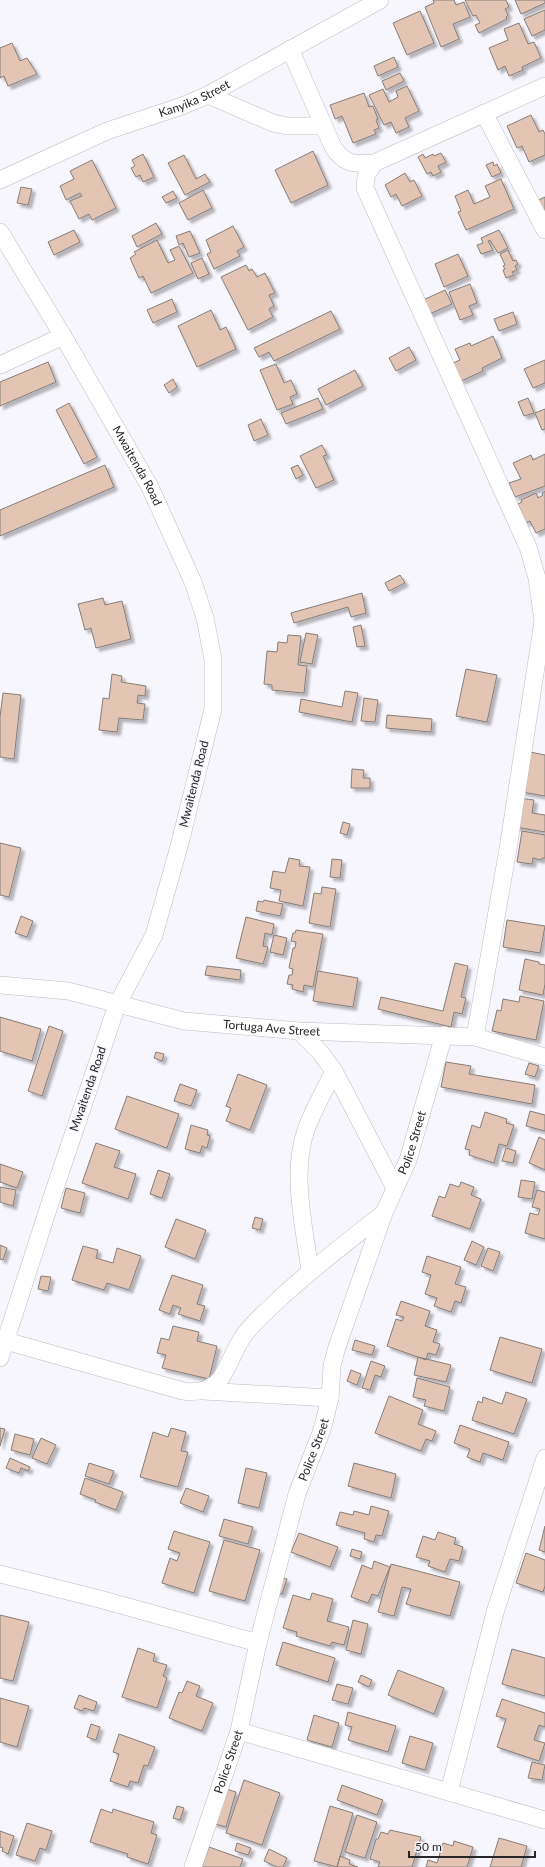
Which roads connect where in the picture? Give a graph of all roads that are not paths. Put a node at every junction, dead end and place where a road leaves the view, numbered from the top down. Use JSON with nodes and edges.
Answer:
{"nodes":[{"id":1,"x":379,"y":0,"type":"edge"},
{"id":2,"x":290,"y":49,"type":"junction"},
{"id":3,"x":545,"y":86,"type":"edge"},
{"id":4,"x":208,"y":95,"type":"junction"},
{"id":5,"x":484,"y":113,"type":"junction"},
{"id":6,"x":323,"y":126,"type":"junction"},
{"id":7,"x":374,"y":163,"type":"junction"},
{"id":8,"x":0,"y":180,"type":"edge"},
{"id":9,"x":545,"y":230,"type":"edge"},
{"id":10,"x":0,"y":232,"type":"edge"},
{"id":11,"x":63,"y":336,"type":"junction"},
{"id":12,"x":0,"y":365,"type":"edge"},
{"id":13,"x":0,"y":985,"type":"edge"},
{"id":14,"x":117,"y":1005,"type":"junction"},
{"id":15,"x":299,"y":1031,"type":"junction"},
{"id":16,"x":444,"y":1036,"type":"junction"},
{"id":17,"x":475,"y":1037,"type":"junction"},
{"id":18,"x":545,"y":1057,"type":"edge"},
{"id":19,"x":334,"y":1071,"type":"junction"},
{"id":20,"x":395,"y":1188,"type":"junction"},
{"id":21,"x":384,"y":1213,"type":"junction"},
{"id":22,"x":310,"y":1270,"type":"junction"},
{"id":23,"x":6,"y":1341,"type":"junction"},
{"id":24,"x":0,"y":1358,"type":"edge"},
{"id":25,"x":203,"y":1391,"type":"junction"},
{"id":26,"x":330,"y":1398,"type":"junction"},
{"id":27,"x":545,"y":1458,"type":"edge"},
{"id":28,"x":0,"y":1574,"type":"edge"},
{"id":29,"x":258,"y":1643,"type":"junction"},
{"id":30,"x":239,"y":1731,"type":"junction"},
{"id":31,"x":449,"y":1792,"type":"junction"},
{"id":32,"x":545,"y":1820,"type":"edge"},
{"id":33,"x":193,"y":1867,"type":"edge"}],
"edges":[{"from":1,"to":2,"type":"street","name":"Kanyika Street"},
{"from":2,"to":4,"type":"street","name":"Kanyika Street"},
{"from":2,"to":6,"type":"street"},
{"from":3,"to":5,"type":"street"},
{"from":4,"to":6,"type":"street"},
{"from":4,"to":8,"type":"street","name":"Kanyika Street"},
{"from":5,"to":7,"type":"street"},
{"from":5,"to":9,"type":"street"},
{"from":6,"to":7,"type":"street"},
{"from":7,"to":17,"type":"street"},
{"from":10,"to":11,"type":"street","name":"Mwaitenda Road"},
{"from":11,"to":12,"type":"street"},
{"from":11,"to":14,"type":"street","name":"Mwaitenda Road"},
{"from":13,"to":14,"type":"street","name":"Tortuga Ave Street"},
{"from":14,"to":15,"type":"street","name":"Tortuga Ave Street"},
{"from":14,"to":23,"type":"street","name":"Mwaitenda Road"},
{"from":15,"to":16,"type":"street","name":"Tortuga Ave Street"},
{"from":15,"to":19,"type":"street"},
{"from":16,"to":17,"type":"street","name":"Tortuga Ave Street"},
{"from":16,"to":20,"type":"street","name":"Police Street"},
{"from":17,"to":18,"type":"street","name":"Tortuga Ave Street"},
{"from":19,"to":20,"type":"street"},
{"from":19,"to":22,"type":"street"},
{"from":20,"to":21,"type":"street","name":"Police Street"},
{"from":21,"to":22,"type":"street"},
{"from":21,"to":26,"type":"street","name":"Police Street"},
{"from":22,"to":25,"type":"street"},
{"from":23,"to":24,"type":"street","name":"Mwaitenda Road"},
{"from":23,"to":25,"type":"street"},
{"from":25,"to":26,"type":"street"},
{"from":26,"to":29,"type":"street","name":"Police Street"},
{"from":27,"to":31,"type":"street"},
{"from":28,"to":29,"type":"street"},
{"from":29,"to":30,"type":"street","name":"Police Street"},
{"from":30,"to":31,"type":"street"},
{"from":30,"to":33,"type":"street","name":"Police Street"},
{"from":31,"to":32,"type":"street"}]}
